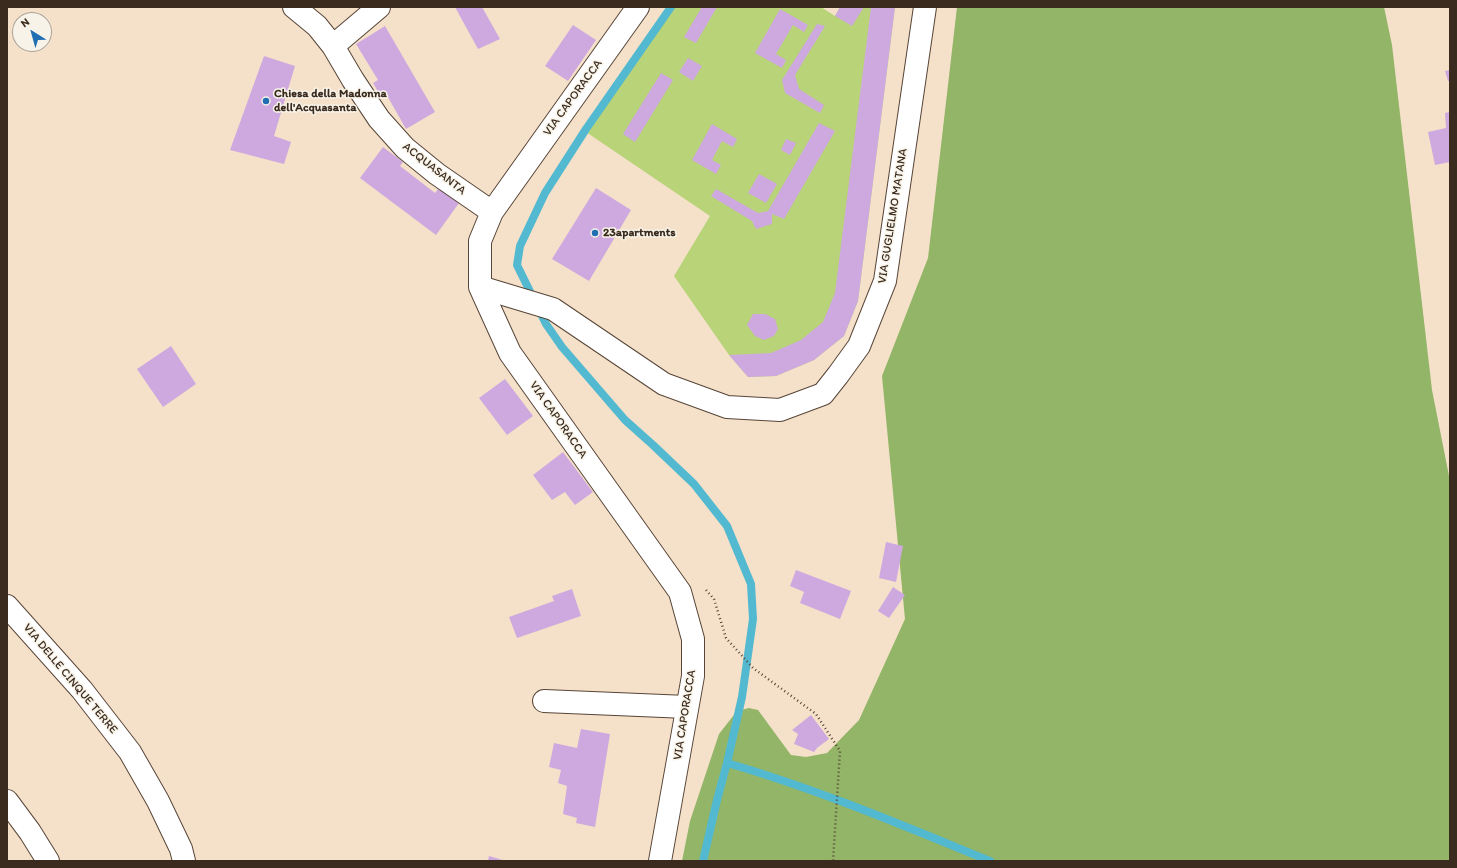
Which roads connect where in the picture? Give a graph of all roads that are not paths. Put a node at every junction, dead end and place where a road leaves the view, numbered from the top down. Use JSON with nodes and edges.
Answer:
{"nodes":[{"id":1,"x":294,"y":7,"type":"edge"},
{"id":2,"x":379,"y":7,"type":"edge"},
{"id":3,"x":638,"y":7,"type":"edge"},
{"id":4,"x":925,"y":7,"type":"edge"},
{"id":5,"x":320,"y":16,"type":"edge"},
{"id":6,"x":333,"y":46,"type":"junction"},
{"id":7,"x":492,"y":212,"type":"junction"},
{"id":8,"x":480,"y":287,"type":"junction"},
{"id":9,"x":7,"y":606,"type":"edge"},
{"id":10,"x":544,"y":701,"type":"dead end"},
{"id":11,"x":687,"y":708,"type":"junction"},
{"id":12,"x":7,"y":801,"type":"edge"},
{"id":13,"x":48,"y":861,"type":"edge"},
{"id":14,"x":184,"y":861,"type":"edge"},
{"id":15,"x":660,"y":861,"type":"edge"}],
"edges":[{"from":1,"to":5,"type":"street","name":"ACQUASANTA"},
{"from":2,"to":6,"type":"street"},
{"from":3,"to":7,"type":"street","name":"VIA CAPORACCA"},
{"from":4,"to":8,"type":"street","name":"VIA GUGLIELMO MATANA"},
{"from":5,"to":6,"type":"street","name":"ACQUASANTA"},
{"from":6,"to":7,"type":"street","name":"ACQUASANTA"},
{"from":7,"to":8,"type":"street","name":"VIA CAPORACCA"},
{"from":8,"to":11,"type":"street","name":"VIA CAPORACCA"},
{"from":9,"to":14,"type":"street","name":"VIA DELLE CINQUE TERRE"},
{"from":10,"to":11,"type":"street"},
{"from":11,"to":15,"type":"street","name":"VIA CAPORACCA"},
{"from":12,"to":13,"type":"street"}]}
